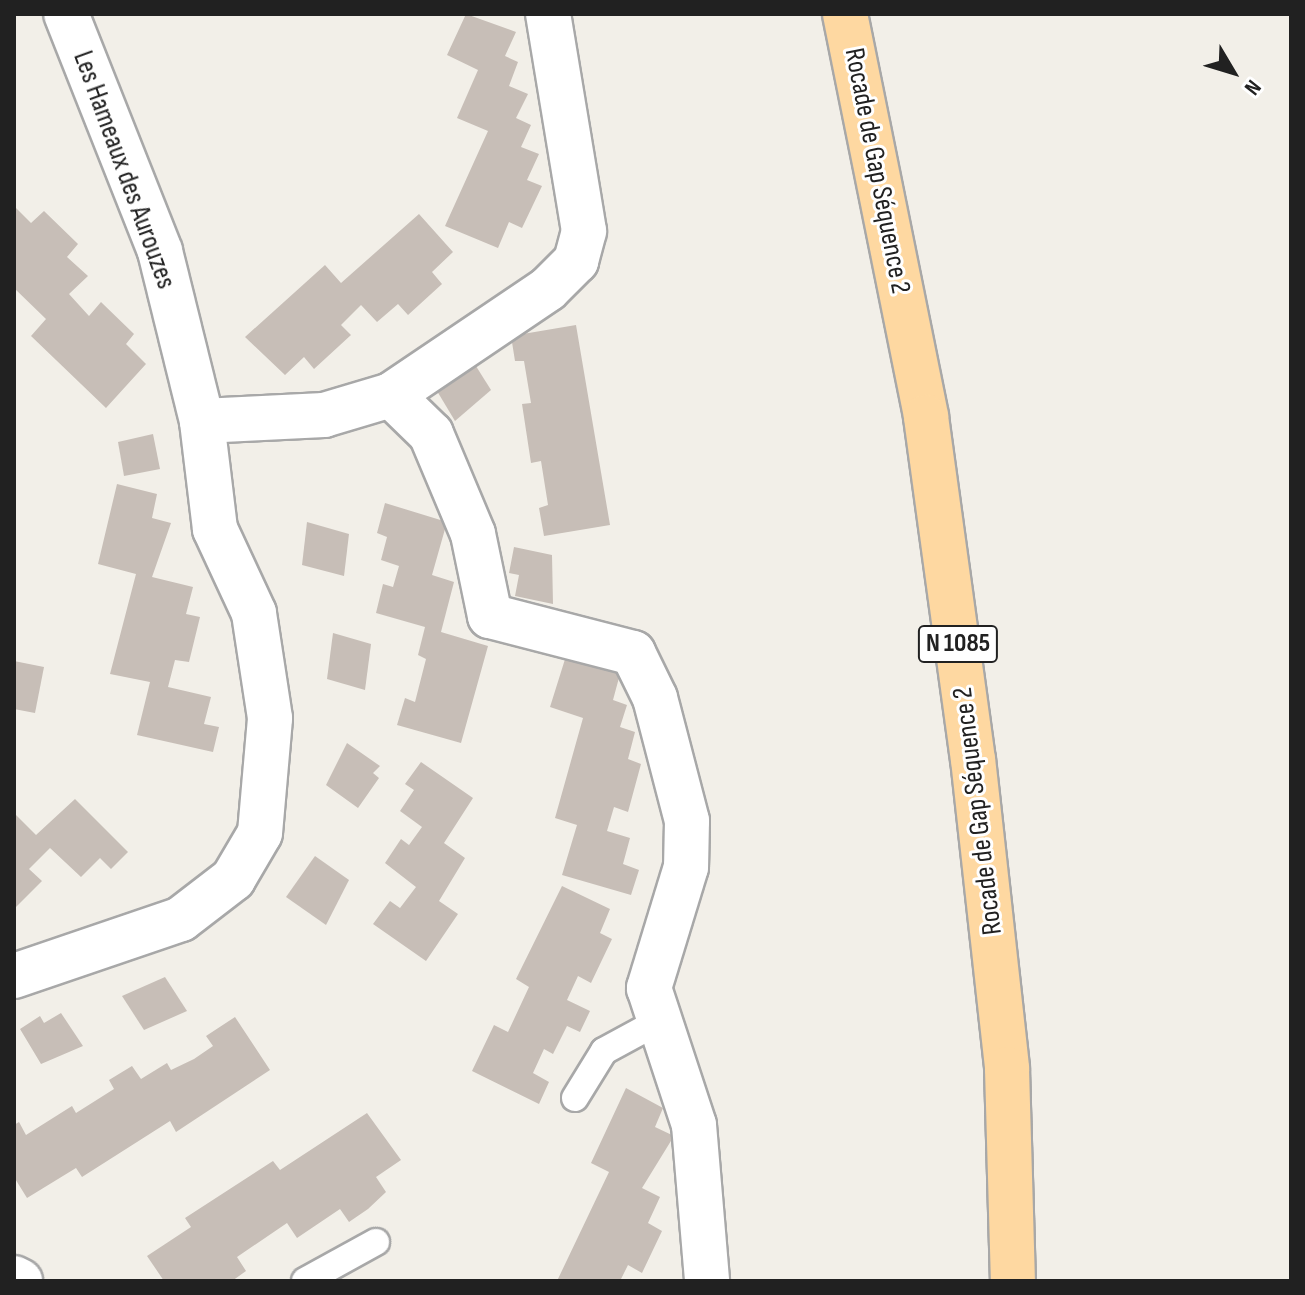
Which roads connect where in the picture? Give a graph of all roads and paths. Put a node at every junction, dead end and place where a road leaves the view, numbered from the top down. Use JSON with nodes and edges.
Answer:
{"nodes":[{"id":1,"x":66,"y":14,"type":"edge"},
{"id":2,"x":548,"y":14,"type":"edge"},
{"id":3,"x":845,"y":14,"type":"edge"},
{"id":4,"x":391,"y":395,"type":"junction"},
{"id":5,"x":202,"y":421,"type":"junction"},
{"id":6,"x":14,"y":976,"type":"edge"},
{"id":7,"x":661,"y":1020,"type":"junction"},
{"id":8,"x":575,"y":1098,"type":"dead end"},
{"id":9,"x":376,"y":1242,"type":"dead end"},
{"id":10,"x":14,"y":1278,"type":"edge"},
{"id":11,"x":20,"y":1281,"type":"edge"},
{"id":12,"x":305,"y":1281,"type":"edge"},
{"id":13,"x":707,"y":1281,"type":"edge"},
{"id":14,"x":1013,"y":1281,"type":"edge"}],
"edges":[{"from":1,"to":5,"type":"street","name":"Les Hameaux des Aurouzes"},
{"from":2,"to":4,"type":"street"},
{"from":3,"to":14,"type":"main road","name":"Rocade de Gap Séquence 2","number":"N 1085"},
{"from":4,"to":5,"type":"street"},
{"from":4,"to":7,"type":"street"},
{"from":5,"to":6,"type":"street","name":"Les Hameaux des Aurouzes"},
{"from":7,"to":8,"type":"lane"},
{"from":7,"to":13,"type":"street"},
{"from":9,"to":12,"type":"lane"},
{"from":10,"to":11,"type":"street"}]}
